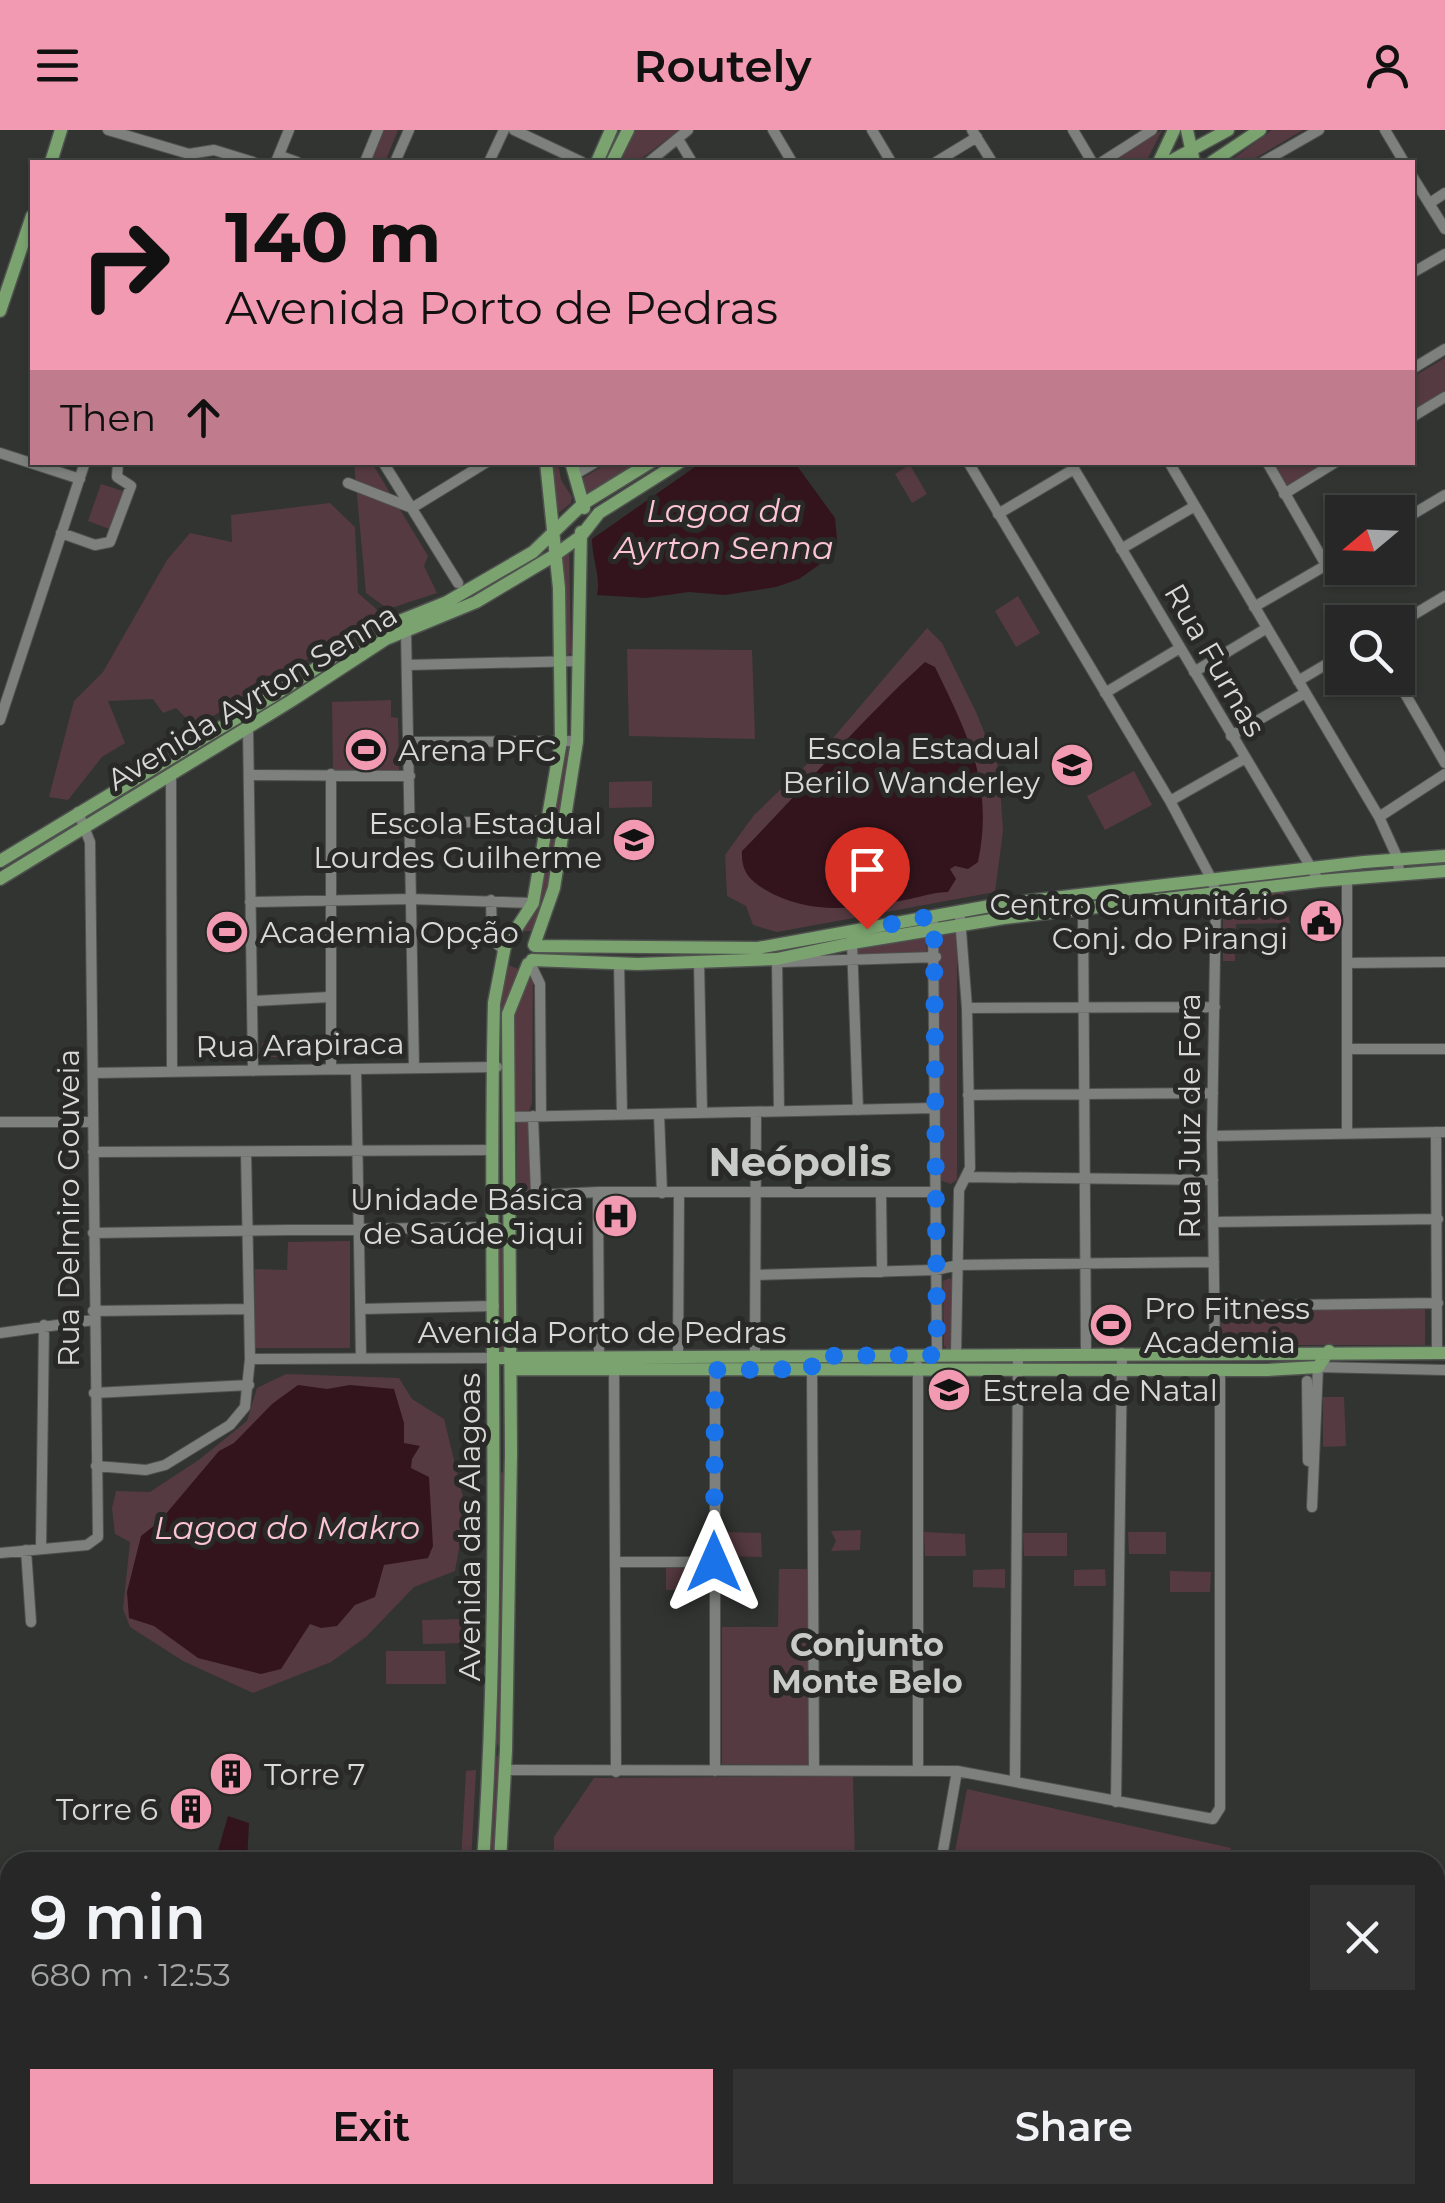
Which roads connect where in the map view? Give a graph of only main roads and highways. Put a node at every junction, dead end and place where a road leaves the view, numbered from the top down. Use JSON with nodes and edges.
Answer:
{"nodes":[{"id":1,"x":61,"y":130,"type":"edge"},
{"id":2,"x":612,"y":130,"type":"edge"},
{"id":3,"x":628,"y":130,"type":"edge"},
{"id":4,"x":1174,"y":130,"type":"edge"},
{"id":5,"x":1187,"y":130,"type":"edge"},
{"id":6,"x":1228,"y":130,"type":"edge"},
{"id":7,"x":1260,"y":130,"type":"edge"},
{"id":8,"x":1193,"y":157,"type":"edge"},
{"id":9,"x":51,"y":160,"type":"edge"},
{"id":10,"x":598,"y":160,"type":"edge"},
{"id":11,"x":613,"y":160,"type":"edge"},
{"id":12,"x":1161,"y":160,"type":"edge"},
{"id":13,"x":1215,"y":160,"type":"edge"},
{"id":14,"x":30,"y":222,"type":"edge"},
{"id":15,"x":0,"y":310,"type":"edge"},
{"id":16,"x":546,"y":465,"type":"edge"},
{"id":17,"x":646,"y":465,"type":"edge"},
{"id":18,"x":675,"y":465,"type":"edge"},
{"id":19,"x":572,"y":469,"type":"edge"},
{"id":20,"x":583,"y":504,"type":"junction"},
{"id":21,"x":552,"y":536,"type":"junction"},
{"id":22,"x":580,"y":536,"type":"junction"},
{"id":23,"x":555,"y":555,"type":"junction"},
{"id":24,"x":273,"y":696,"type":"junction"},
{"id":25,"x":262,"y":718,"type":"junction"},
{"id":26,"x":1445,"y":856,"type":"edge"},
{"id":27,"x":0,"y":862,"type":"edge"},
{"id":28,"x":1399,"y":867,"type":"junction"},
{"id":29,"x":1445,"y":871,"type":"edge"},
{"id":30,"x":0,"y":879,"type":"edge"},
{"id":31,"x":1214,"y":887,"type":"junction"},
{"id":32,"x":960,"y":918,"type":"junction"},
{"id":33,"x":933,"y":922,"type":"junction"},
{"id":34,"x":506,"y":948,"type":"junction"},
{"id":35,"x":532,"y":955,"type":"junction"},
{"id":36,"x":659,"y":956,"type":"junction"},
{"id":37,"x":501,"y":1067,"type":"junction"},
{"id":38,"x":1321,"y":1351,"type":"junction"},
{"id":39,"x":1441,"y":1352,"type":"edge"},
{"id":40,"x":495,"y":1358,"type":"junction"},
{"id":41,"x":1121,"y":1361,"type":"junction"},
{"id":42,"x":917,"y":1362,"type":"junction"},
{"id":43,"x":812,"y":1363,"type":"junction"},
{"id":44,"x":511,"y":1364,"type":"junction"},
{"id":45,"x":614,"y":1364,"type":"junction"},
{"id":46,"x":496,"y":1421,"type":"junction"},
{"id":47,"x":511,"y":1453,"type":"junction"},
{"id":48,"x":496,"y":1462,"type":"junction"},
{"id":49,"x":510,"y":1514,"type":"junction"},
{"id":50,"x":498,"y":1750,"type":"junction"},
{"id":51,"x":484,"y":1852,"type":"edge"},
{"id":52,"x":501,"y":1852,"type":"edge"}],
"edges":[{"from":1,"to":9,"type":"main road"},
{"from":2,"to":10,"type":"main road"},
{"from":3,"to":11,"type":"main road"},
{"from":4,"to":12,"type":"main road"},
{"from":5,"to":8,"type":"main road"},
{"from":6,"to":8,"type":"main road"},
{"from":7,"to":13,"type":"main road"},
{"from":14,"to":15,"type":"main road"},
{"from":16,"to":21,"type":"main road","name":"Avenida das Alagoas"},
{"from":17,"to":20,"type":"main road","name":"Avenida Ayrton Senna"},
{"from":18,"to":22,"type":"main road","name":"Avenida Ayrton Senna"},
{"from":19,"to":20,"type":"main road","name":"Avenida das Alagoas"},
{"from":20,"to":21,"type":"main road","name":"Avenida Ayrton Senna"},
{"from":20,"to":22,"type":"main road","name":"Avenida das Alagoas"},
{"from":21,"to":23,"type":"main road","name":"Avenida das Alagoas"},
{"from":21,"to":24,"type":"main road","name":"Avenida Ayrton Senna"},
{"from":22,"to":23,"type":"main road","name":"Avenida Ayrton Senna"},
{"from":22,"to":35,"type":"main road","name":"Avenida das Alagoas"},
{"from":23,"to":25,"type":"main road","name":"Avenida Ayrton Senna"},
{"from":23,"to":34,"type":"main road","name":"Avenida das Alagoas"},
{"from":24,"to":25,"type":"main road"},
{"from":24,"to":27,"type":"main road","name":"Avenida Ayrton Senna"},
{"from":25,"to":30,"type":"main road","name":"Avenida Ayrton Senna"},
{"from":26,"to":28,"type":"main road"},
{"from":28,"to":29,"type":"main road"},
{"from":28,"to":31,"type":"main road"},
{"from":28,"to":31,"type":"main road"},
{"from":31,"to":32,"type":"main road"},
{"from":31,"to":32,"type":"main road"},
{"from":32,"to":33,"type":"main road"},
{"from":33,"to":36,"type":"main road"},
{"from":33,"to":36,"type":"main road"},
{"from":34,"to":35,"type":"main road"},
{"from":34,"to":35,"type":"main road"},
{"from":34,"to":37,"type":"main road","name":"Avenida das Alagoas"},
{"from":35,"to":36,"type":"main road"},
{"from":35,"to":36,"type":"main road"},
{"from":35,"to":37,"type":"main road","name":"Avenida das Alagoas"},
{"from":37,"to":40,"type":"main road","name":"Avenida das Alagoas"},
{"from":37,"to":44,"type":"main road","name":"Avenida das Alagoas"},
{"from":38,"to":39,"type":"main road","name":"Avenida Porto de Pedras"},
{"from":38,"to":41,"type":"main road","name":"Avenida Porto de Pedras"},
{"from":38,"to":41,"type":"main road","name":"Avenida Porto de Pedras"},
{"from":40,"to":44,"type":"main road","name":"Avenida Porto de Pedras"},
{"from":40,"to":46,"type":"main road","name":"Avenida das Alagoas"},
{"from":41,"to":42,"type":"main road","name":"Avenida Porto de Pedras"},
{"from":41,"to":42,"type":"main road","name":"Avenida Porto de Pedras"},
{"from":42,"to":43,"type":"main road","name":"Avenida Porto de Pedras"},
{"from":43,"to":45,"type":"main road","name":"Avenida Porto de Pedras"},
{"from":43,"to":45,"type":"main road","name":"Avenida Porto de Pedras"},
{"from":44,"to":45,"type":"main road","name":"Avenida Porto de Pedras"},
{"from":44,"to":45,"type":"main road","name":"Avenida Porto de Pedras"},
{"from":44,"to":47,"type":"main road","name":"Avenida das Alagoas"},
{"from":46,"to":47,"type":"main road"},
{"from":46,"to":48,"type":"main road","name":"Avenida das Alagoas"},
{"from":47,"to":49,"type":"main road","name":"Avenida das Alagoas"},
{"from":48,"to":49,"type":"main road"},
{"from":48,"to":50,"type":"main road","name":"Avenida das Alagoas"},
{"from":49,"to":50,"type":"main road","name":"Avenida das Alagoas"},
{"from":50,"to":51,"type":"main road","name":"Avenida das Alagoas"},
{"from":50,"to":52,"type":"main road","name":"Avenida das Alagoas"}]}
